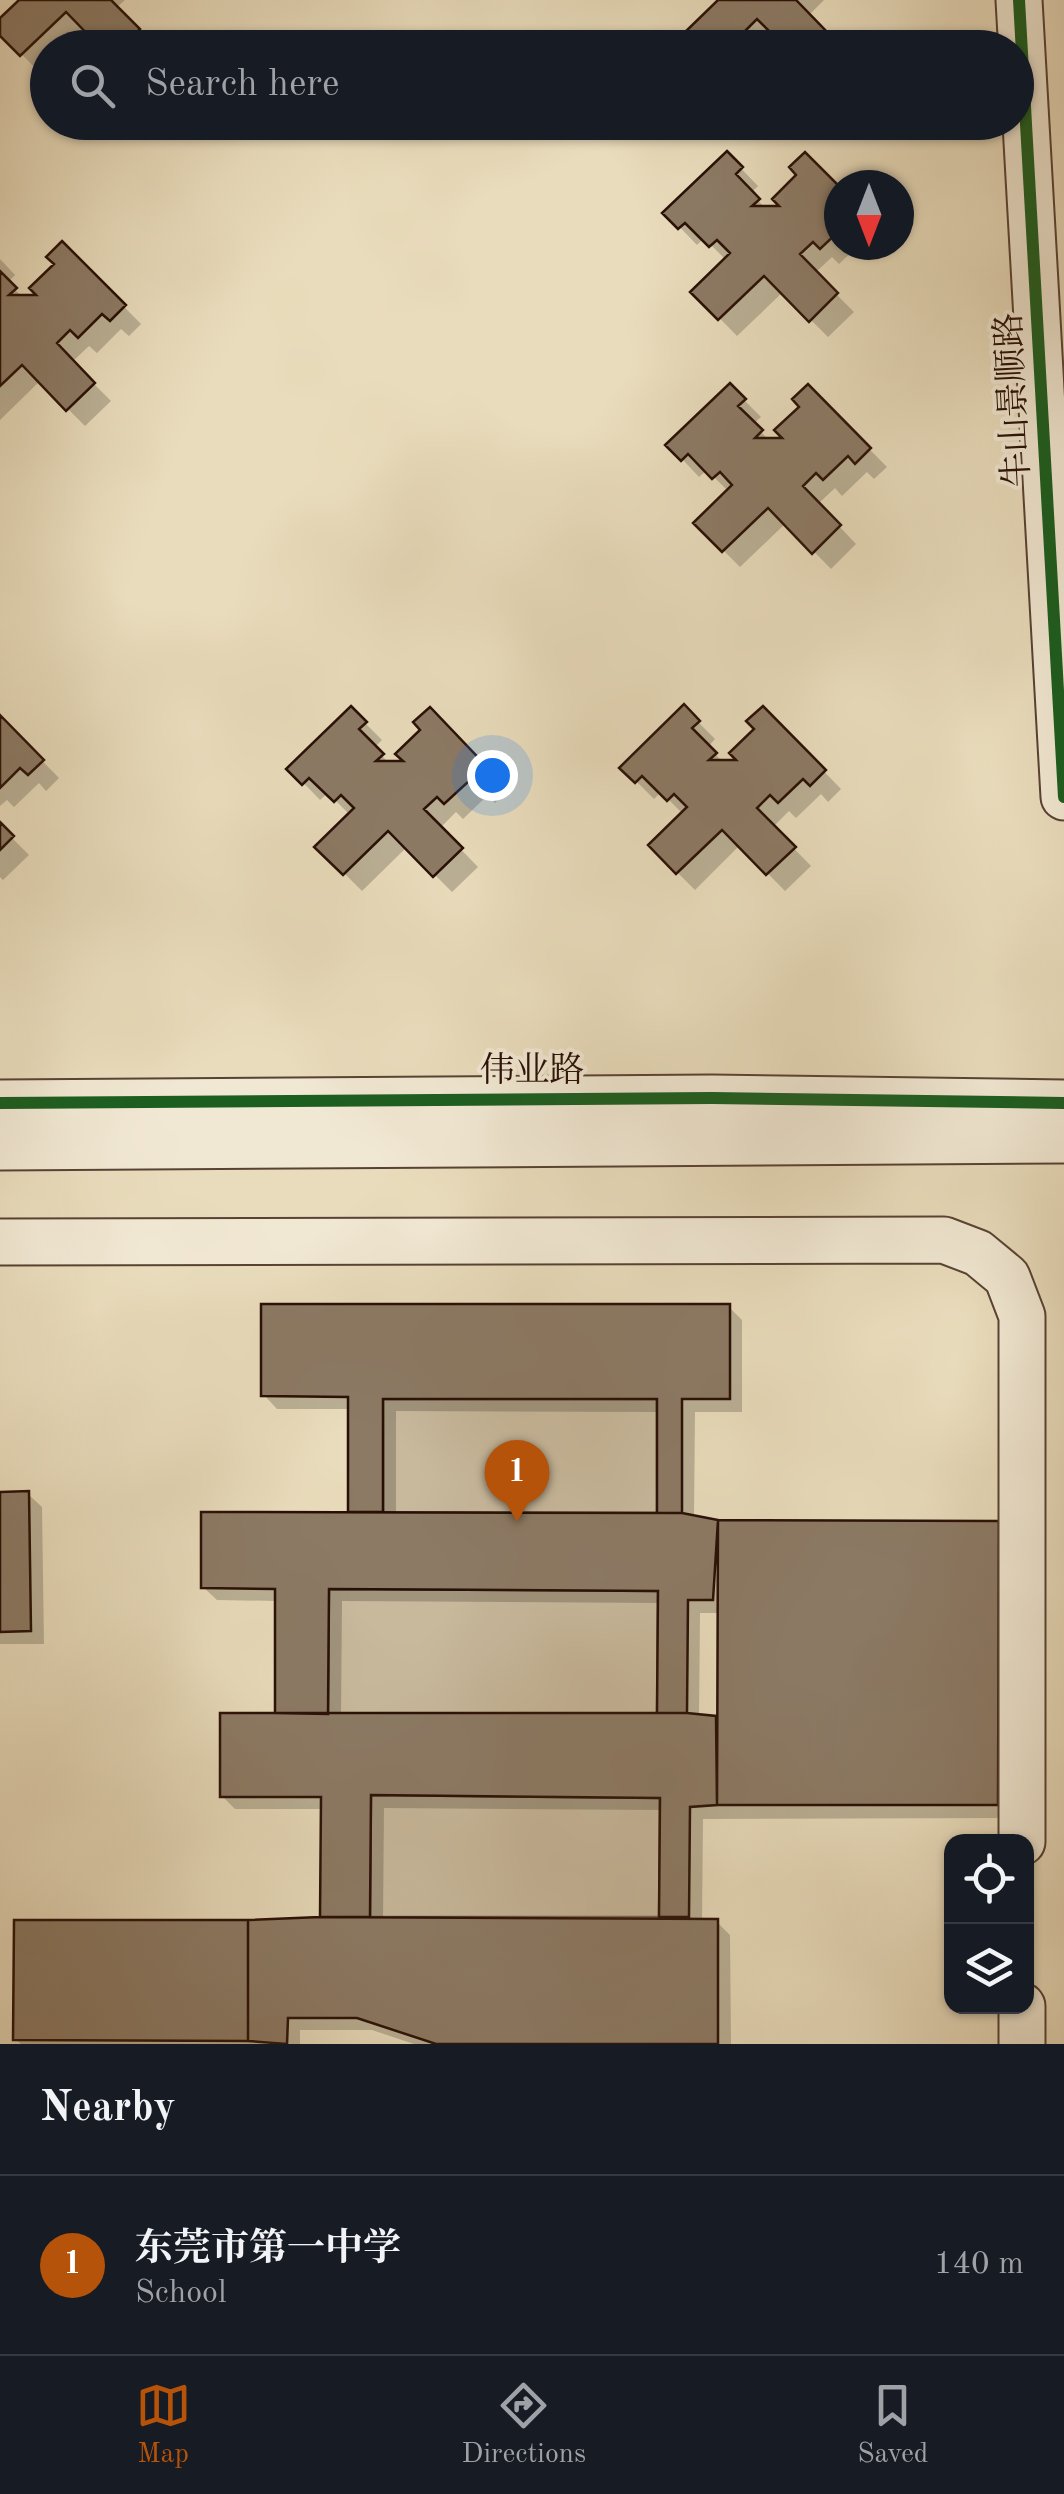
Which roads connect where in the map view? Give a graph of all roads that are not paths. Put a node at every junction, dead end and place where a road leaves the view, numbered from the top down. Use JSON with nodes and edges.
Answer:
{"nodes":[{"id":1,"x":1019,"y":0,"type":"edge"},
{"id":2,"x":1021,"y":30,"type":"edge"},
{"id":3,"x":1027,"y":140,"type":"edge"},
{"id":4,"x":1064,"y":797,"type":"edge"},
{"id":5,"x":1064,"y":1102,"type":"edge"},
{"id":6,"x":0,"y":1103,"type":"edge"},
{"id":7,"x":1064,"y":1140,"type":"edge"},
{"id":8,"x":0,"y":1147,"type":"edge"},
{"id":9,"x":0,"y":1242,"type":"edge"},
{"id":10,"x":1022,"y":1834,"type":"edge"},
{"id":11,"x":1022,"y":2014,"type":"edge"},
{"id":12,"x":1022,"y":2044,"type":"edge"}],
"edges":[{"from":1,"to":2,"type":"street","name":"牛山景顺路"},
{"from":3,"to":4,"type":"street","name":"牛山景顺路"},
{"from":5,"to":6,"type":"street","name":"伟业路"},
{"from":7,"to":8,"type":"street"},
{"from":9,"to":10,"type":"street"},
{"from":11,"to":12,"type":"street"}]}
